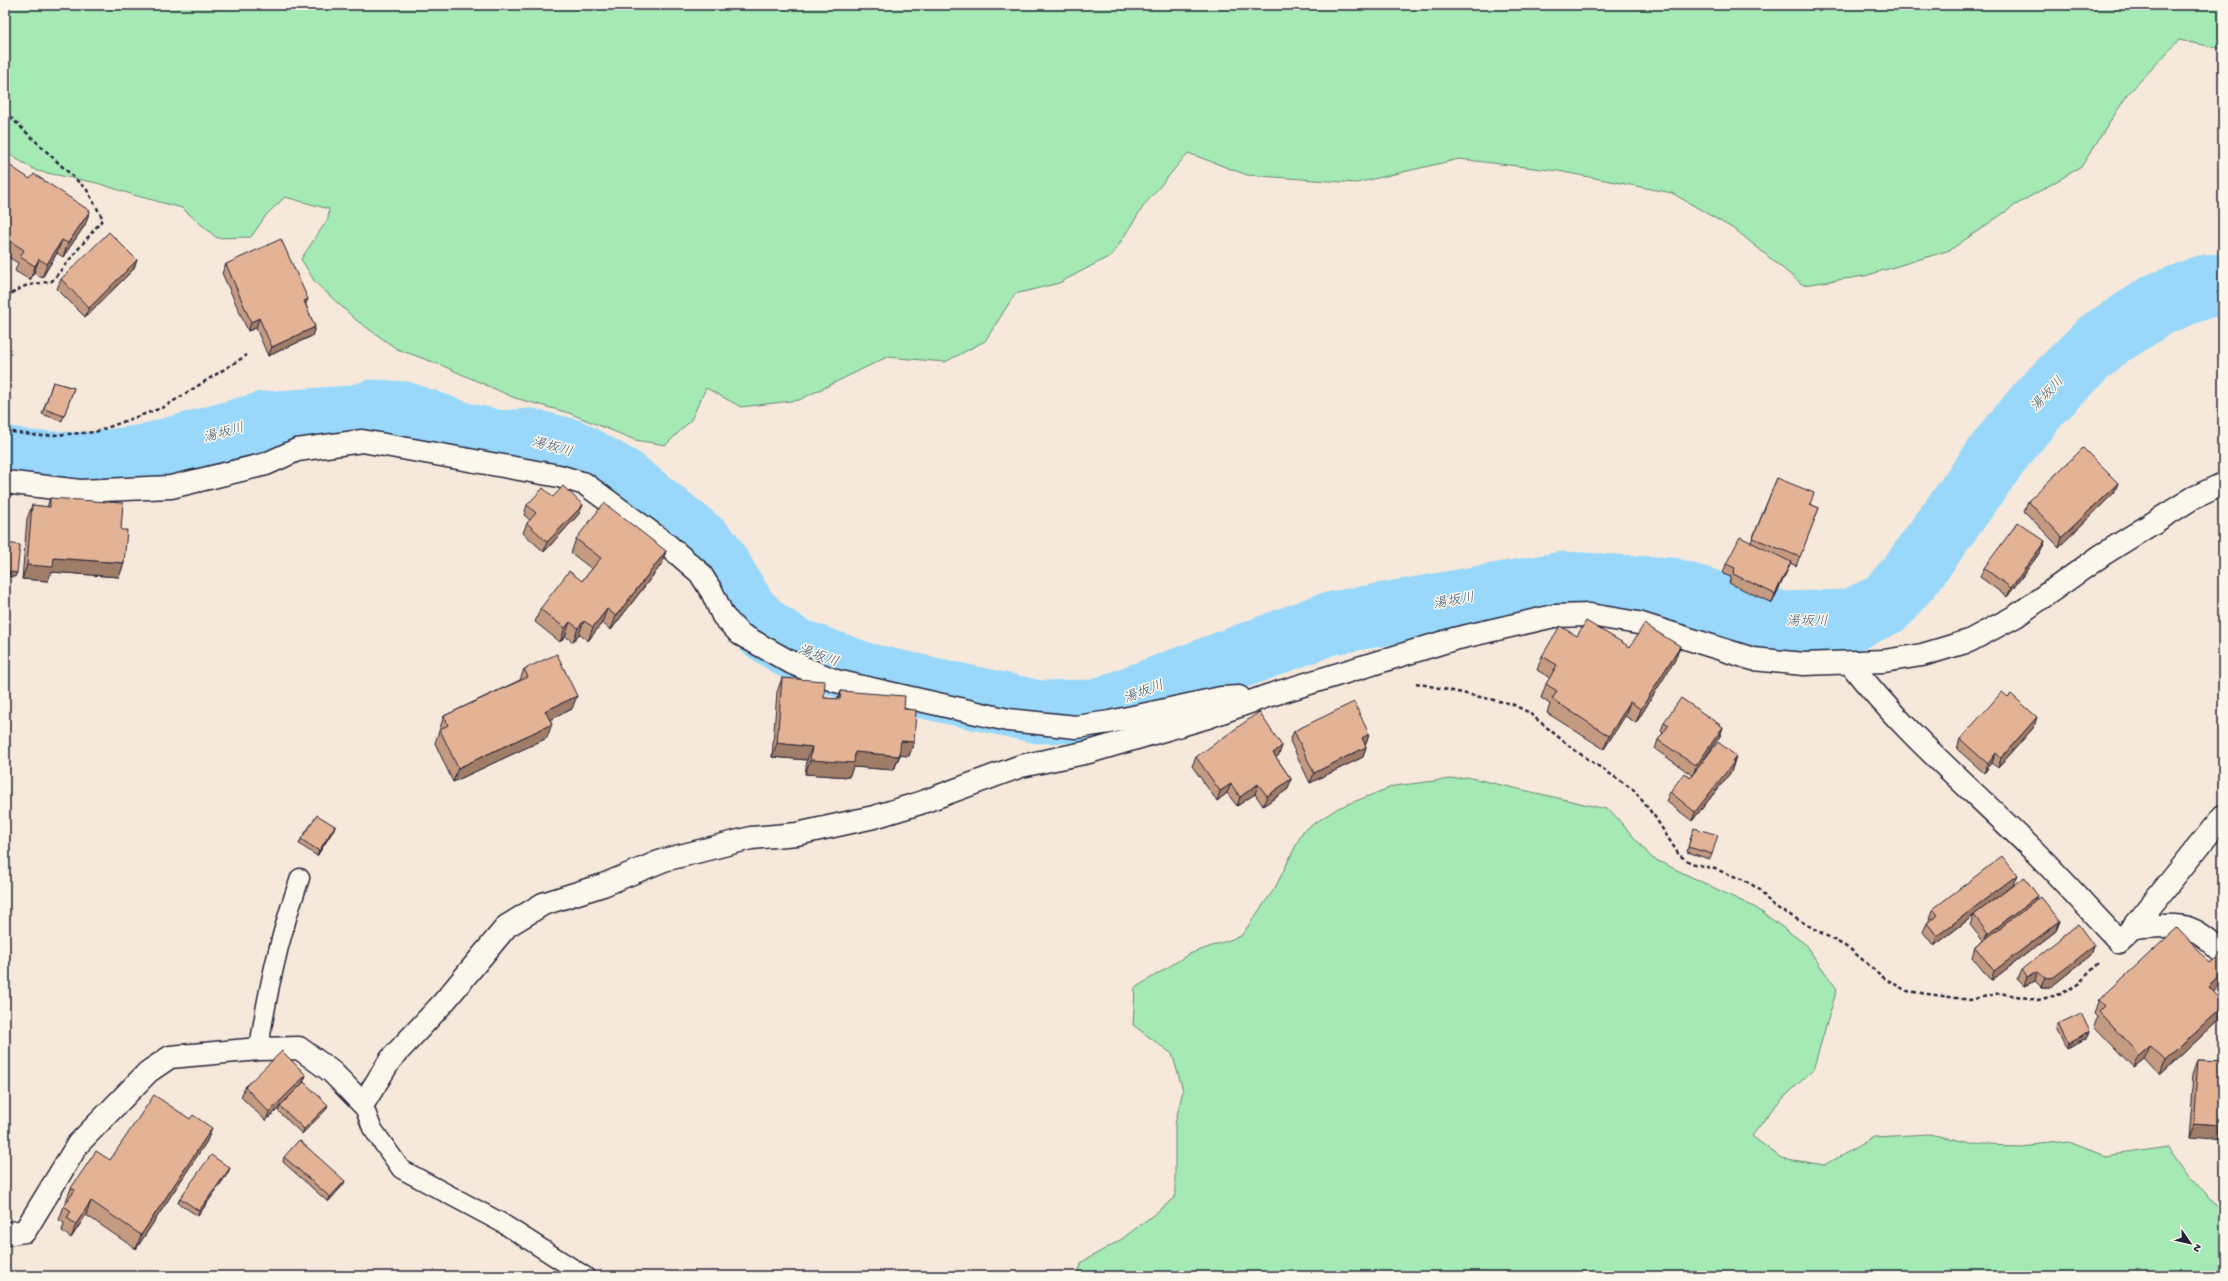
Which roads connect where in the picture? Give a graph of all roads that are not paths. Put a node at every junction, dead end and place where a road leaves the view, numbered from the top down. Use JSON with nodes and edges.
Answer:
{"nodes":[{"id":1,"x":5,"y":482,"type":"edge"},
{"id":2,"x":2223,"y":484,"type":"edge"},
{"id":3,"x":1850,"y":662,"type":"junction"},
{"id":4,"x":1267,"y":696,"type":"junction"},
{"id":5,"x":2223,"y":816,"type":"edge"},
{"id":6,"x":300,"y":878,"type":"dead end"},
{"id":7,"x":2126,"y":935,"type":"junction"},
{"id":8,"x":2223,"y":954,"type":"edge"},
{"id":9,"x":259,"y":1049,"type":"junction"},
{"id":10,"x":363,"y":1104,"type":"junction"},
{"id":11,"x":5,"y":1234,"type":"edge"},
{"id":12,"x":585,"y":1276,"type":"edge"}],
"edges":[{"from":1,"to":4,"type":"street"},
{"from":2,"to":3,"type":"street"},
{"from":3,"to":4,"type":"street"},
{"from":3,"to":7,"type":"street"},
{"from":4,"to":10,"type":"street"},
{"from":5,"to":7,"type":"street"},
{"from":6,"to":9,"type":"lane"},
{"from":7,"to":8,"type":"street"},
{"from":9,"to":10,"type":"street"},
{"from":9,"to":11,"type":"street"},
{"from":10,"to":12,"type":"lane"}]}
